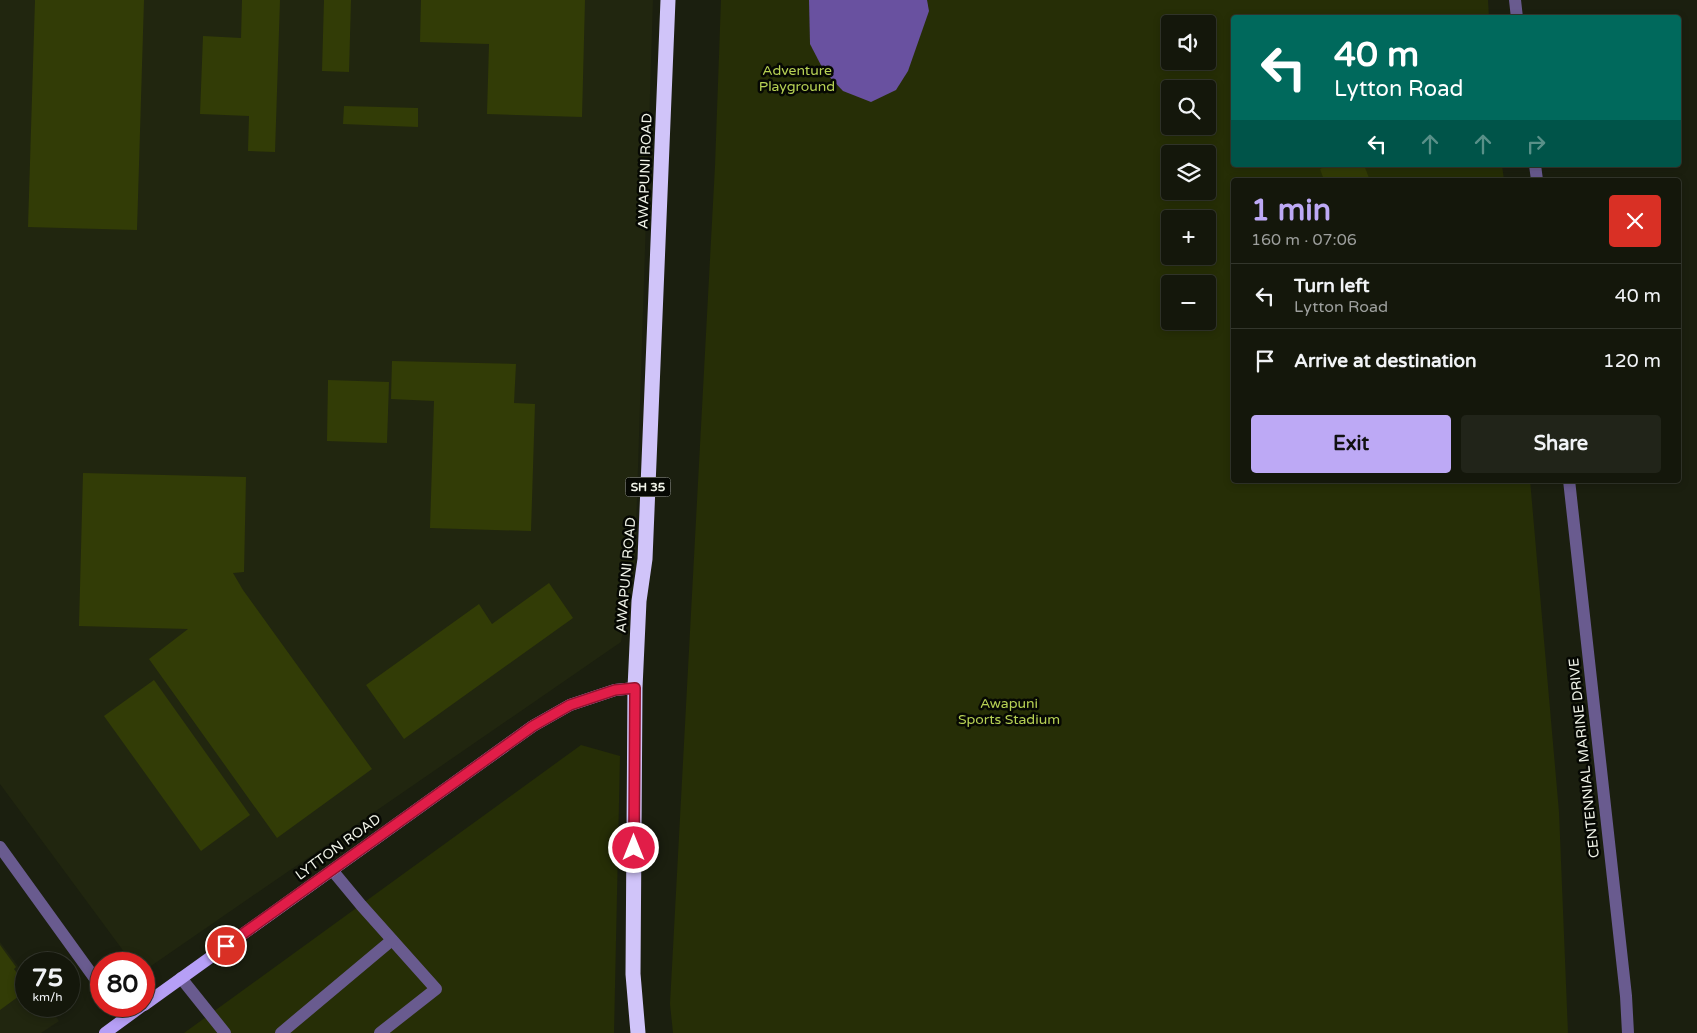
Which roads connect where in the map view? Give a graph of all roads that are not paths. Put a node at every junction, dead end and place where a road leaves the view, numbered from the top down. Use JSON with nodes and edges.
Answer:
{"nodes":[{"id":1,"x":668,"y":0,"type":"edge"},
{"id":2,"x":1515,"y":0,"type":"edge"},
{"id":3,"x":1517,"y":15,"type":"edge"},
{"id":4,"x":1569,"y":483,"type":"edge"},
{"id":5,"x":635,"y":688,"type":"junction"},
{"id":6,"x":0,"y":846,"type":"edge"},
{"id":7,"x":332,"y":870,"type":"junction"},
{"id":8,"x":392,"y":940,"type":"junction"},
{"id":9,"x":90,"y":972,"type":"edge"},
{"id":10,"x":181,"y":978,"type":"junction"},
{"id":11,"x":155,"y":997,"type":"edge"},
{"id":12,"x":125,"y":1018,"type":"edge"},
{"id":13,"x":105,"y":1033,"type":"edge"},
{"id":14,"x":225,"y":1033,"type":"edge"},
{"id":15,"x":282,"y":1033,"type":"edge"},
{"id":16,"x":380,"y":1033,"type":"edge"},
{"id":17,"x":638,"y":1033,"type":"edge"},
{"id":18,"x":1628,"y":1033,"type":"edge"}],
"edges":[{"from":1,"to":5,"type":"highway","name":"AWAPUNI ROAD","number":"SH 35"},
{"from":2,"to":3,"type":"street"},
{"from":4,"to":18,"type":"street","name":"CENTENNIAL MARINE DRIVE"},
{"from":5,"to":7,"type":"main road","name":"LYTTON ROAD"},
{"from":5,"to":17,"type":"highway","name":"AWAPUNI ROAD","number":"SH 35"},
{"from":6,"to":9,"type":"street"},
{"from":7,"to":8,"type":"street"},
{"from":7,"to":10,"type":"main road","name":"LYTTON ROAD"},
{"from":8,"to":15,"type":"street"},
{"from":8,"to":16,"type":"street"},
{"from":10,"to":11,"type":"main road","name":"LYTTON ROAD"},
{"from":10,"to":14,"type":"street"},
{"from":12,"to":13,"type":"main road","name":"LYTTON ROAD"}]}
